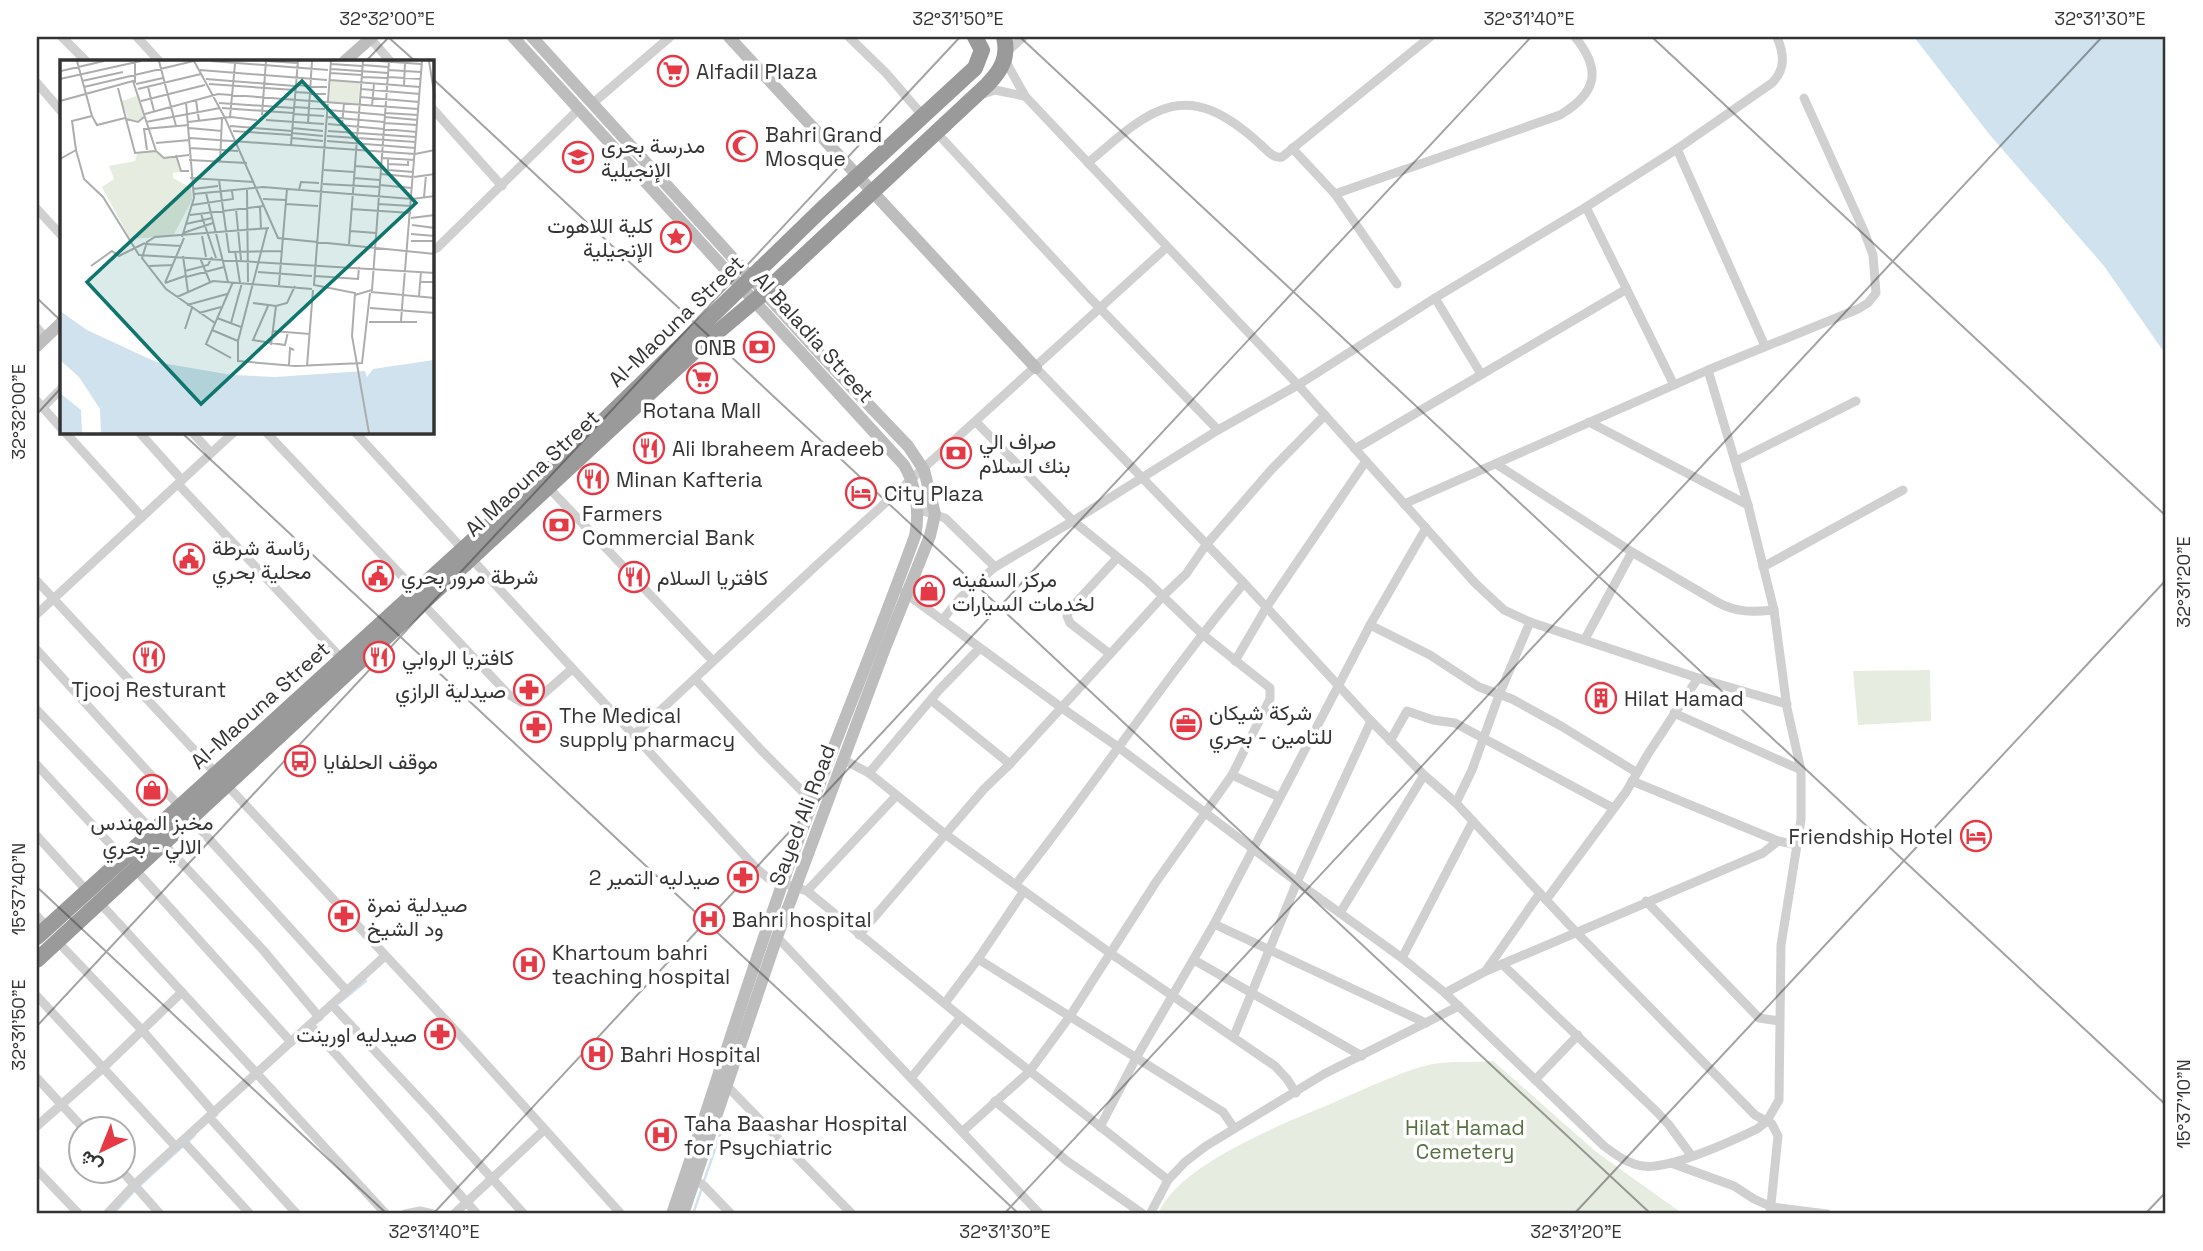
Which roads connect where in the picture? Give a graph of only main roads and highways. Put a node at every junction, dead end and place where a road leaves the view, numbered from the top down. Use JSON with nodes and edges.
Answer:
{"nodes":[{"id":1,"x":371,"y":37,"type":"edge"},
{"id":2,"x":513,"y":37,"type":"edge"},
{"id":3,"x":532,"y":37,"type":"edge"},
{"id":4,"x":729,"y":37,"type":"edge"},
{"id":5,"x":975,"y":37,"type":"edge"},
{"id":6,"x":1005,"y":50,"type":"edge"},
{"id":7,"x":346,"y":60,"type":"edge"},
{"id":8,"x":859,"y":176,"type":"junction"},
{"id":9,"x":872,"y":190,"type":"junction"},
{"id":10,"x":747,"y":281,"type":"junction"},
{"id":11,"x":760,"y":295,"type":"junction"},
{"id":12,"x":60,"y":324,"type":"edge"},
{"id":13,"x":40,"y":337,"type":"edge"},
{"id":14,"x":816,"y":359,"type":"junction"},
{"id":15,"x":1036,"y":368,"type":"road end"},
{"id":16,"x":911,"y":481,"type":"joint"},
{"id":17,"x":467,"y":554,"type":"junction"},
{"id":18,"x":901,"y":590,"type":"junction"},
{"id":19,"x":419,"y":597,"type":"junction"},
{"id":20,"x":221,"y":779,"type":"junction"},
{"id":21,"x":795,"y":887,"type":"junction"},
{"id":22,"x":93,"y":897,"type":"junction"},
{"id":23,"x":40,"y":926,"type":"edge"},
{"id":24,"x":37,"y":960,"type":"edge"},
{"id":25,"x":722,"y":1082,"type":"junction"},
{"id":26,"x":672,"y":1214,"type":"edge"},
{"id":27,"x":683,"y":1214,"type":"edge"}],
"edges":[{"from":1,"to":7,"type":"main road"},
{"from":2,"to":10,"type":"main road","name":"Al Baladia Street"},
{"from":3,"to":10,"type":"main road"},
{"from":4,"to":8,"type":"main road"},
{"from":5,"to":8,"type":"highway","name":"Al-Maouna Street"},
{"from":6,"to":9,"type":"highway","name":"Al Maouna Street"},
{"from":8,"to":9,"type":"main road"},
{"from":8,"to":10,"type":"highway","name":"Al-Maouna Street"},
{"from":9,"to":11,"type":"highway","name":"Al Maouna Street"},
{"from":9,"to":15,"type":"main road"},
{"from":10,"to":11,"type":"main road","name":"Al Baladia Street"},
{"from":10,"to":17,"type":"highway","name":"Al-Maouna Street"},
{"from":11,"to":14,"type":"main road","name":"Al Baladia Street"},
{"from":11,"to":17,"type":"highway","name":"Al Maouna Street"},
{"from":12,"to":13,"type":"main road"},
{"from":14,"to":16,"type":"main road","name":"Al Baladia Street"},
{"from":14,"to":18,"type":"main road","name":"Sayed Ali Road"},
{"from":16,"to":18,"type":"main road","name":"Sayed Ali Road"},
{"from":17,"to":19,"type":"highway","name":"Al Maouna Street"},
{"from":18,"to":21,"type":"main road","name":"Sayed Ali Road"},
{"from":18,"to":21,"type":"main road","name":"Sayed Ali Road"},
{"from":19,"to":20,"type":"highway","name":"Al Maouna Street"},
{"from":19,"to":20,"type":"highway","name":"Al-Maouna Street"},
{"from":20,"to":22,"type":"highway","name":"Al Maouna Street"},
{"from":21,"to":25,"type":"main road","name":"Sayed Ali Road"},
{"from":21,"to":25,"type":"main road","name":"Sayed Ali Road"},
{"from":22,"to":23,"type":"highway"},
{"from":22,"to":24,"type":"highway","name":"Al Maouna Street"},
{"from":25,"to":26,"type":"main road","name":"Sayed Ali Road"},
{"from":25,"to":27,"type":"main road","name":"Sayed Ali Road"}]}
